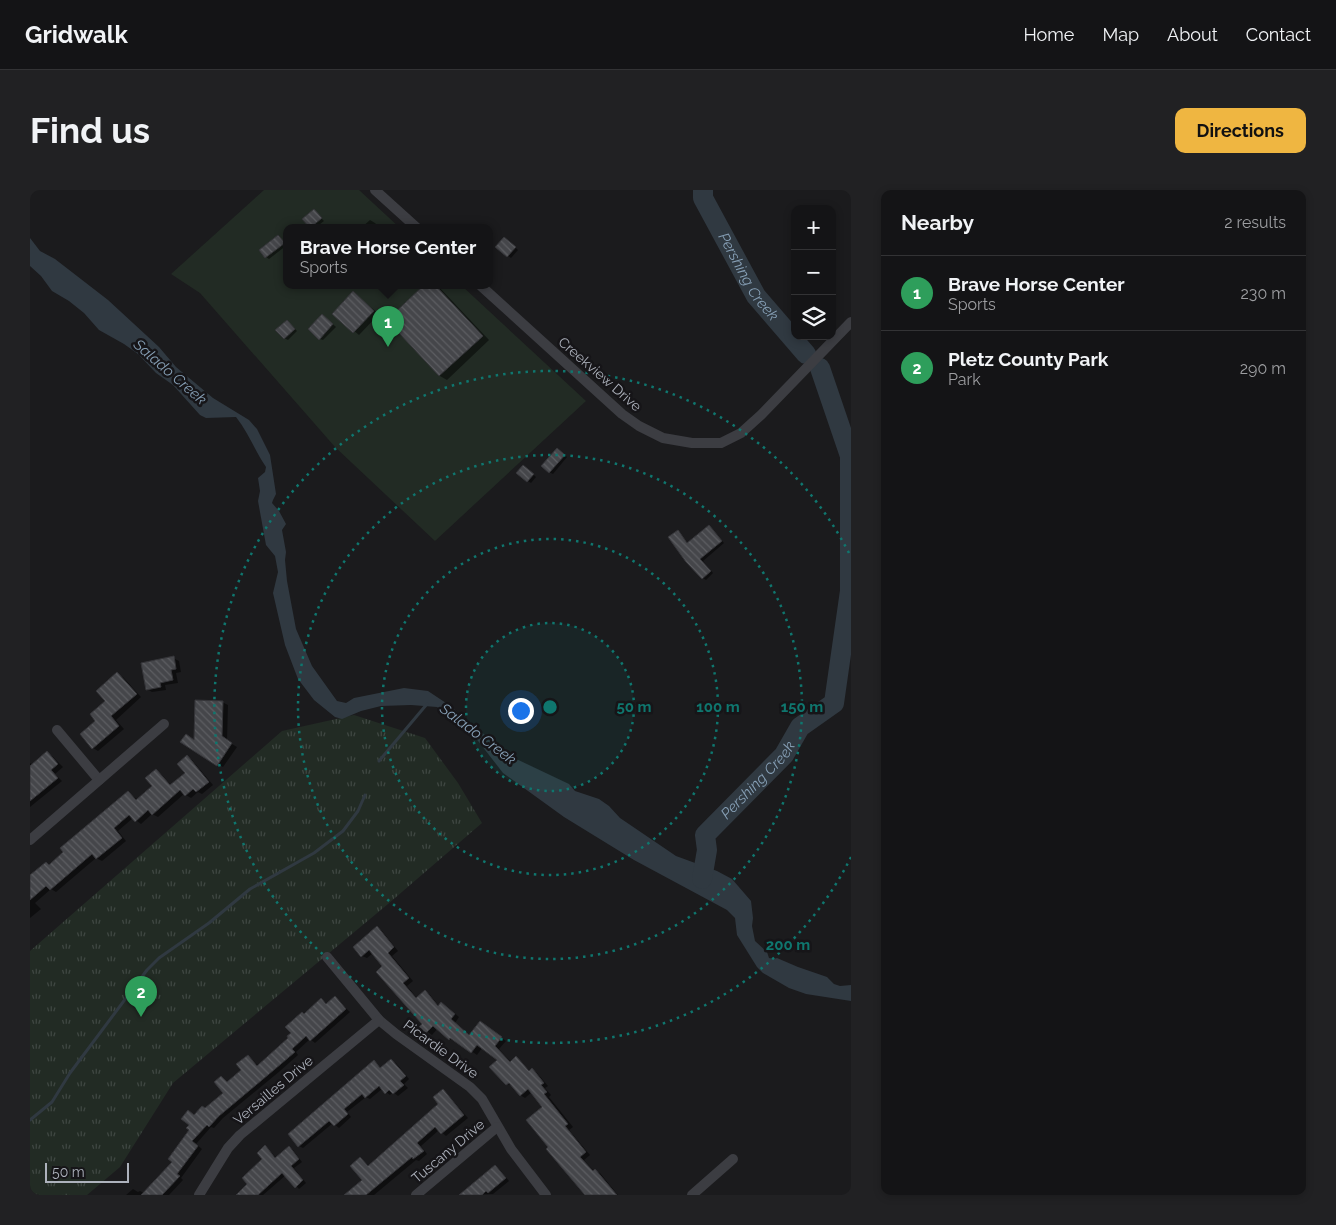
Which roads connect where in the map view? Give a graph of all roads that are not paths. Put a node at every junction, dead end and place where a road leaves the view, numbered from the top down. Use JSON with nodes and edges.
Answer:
{"nodes":[{"id":1,"x":375,"y":190,"type":"edge"},
{"id":2,"x":413,"y":224,"type":"edge"},
{"id":3,"x":484,"y":289,"type":"edge"},
{"id":4,"x":851,"y":322,"type":"edge"},
{"id":5,"x":164,"y":724,"type":"dead end"},
{"id":6,"x":57,"y":730,"type":"dead end"},
{"id":7,"x":99,"y":780,"type":"junction"},
{"id":8,"x":30,"y":840,"type":"edge"},
{"id":9,"x":327,"y":957,"type":"dead end"},
{"id":10,"x":380,"y":1020,"type":"junction"},
{"id":11,"x":497,"y":1127,"type":"junction"},
{"id":12,"x":733,"y":1159,"type":"dead end"},
{"id":13,"x":199,"y":1195,"type":"edge"},
{"id":14,"x":416,"y":1195,"type":"edge"},
{"id":15,"x":546,"y":1195,"type":"edge"},
{"id":16,"x":692,"y":1195,"type":"edge"}],
"edges":[{"from":1,"to":2,"type":"street"},
{"from":3,"to":4,"type":"street","name":"Creekview Drive"},
{"from":5,"to":7,"type":"street"},
{"from":6,"to":7,"type":"street"},
{"from":7,"to":8,"type":"street"},
{"from":9,"to":10,"type":"street","name":"Picardie Drive"},
{"from":10,"to":11,"type":"street","name":"Picardie Drive"},
{"from":10,"to":13,"type":"street","name":"Versailles Drive"},
{"from":11,"to":14,"type":"street","name":"Tuscany Drive"},
{"from":11,"to":15,"type":"street","name":"Picardie Drive"},
{"from":12,"to":16,"type":"street"}]}
